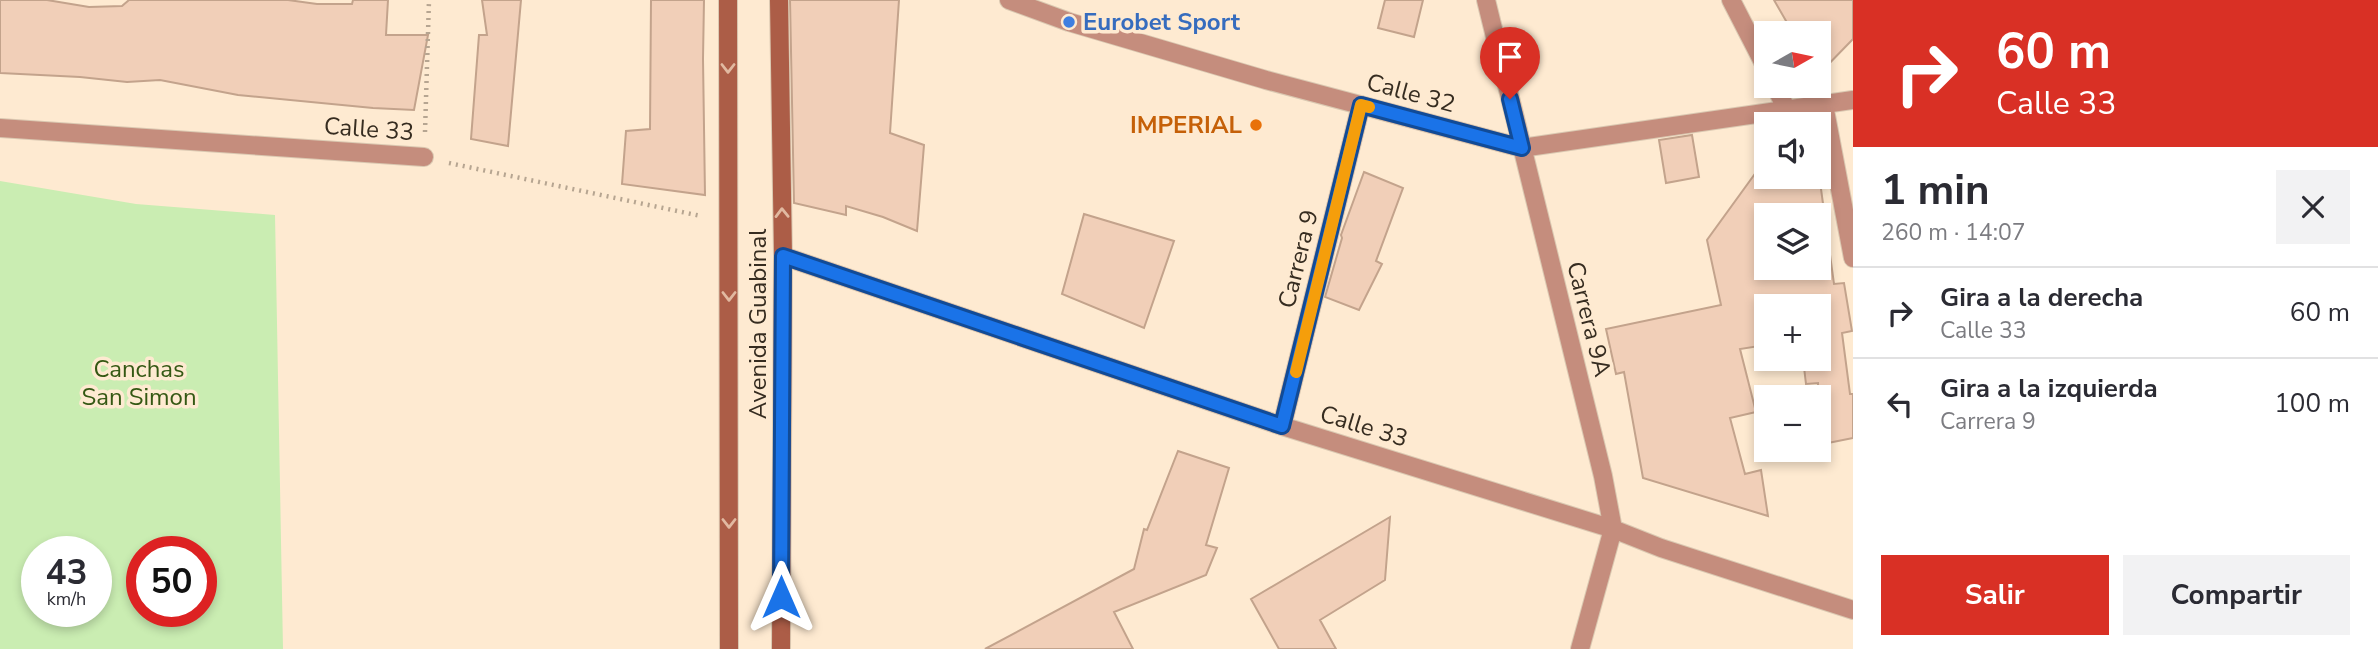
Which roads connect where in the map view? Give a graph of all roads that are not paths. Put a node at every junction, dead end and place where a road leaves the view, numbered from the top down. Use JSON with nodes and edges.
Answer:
{"nodes":[{"id":1,"x":728,"y":0,"type":"edge"},
{"id":2,"x":779,"y":0,"type":"edge"},
{"id":3,"x":1009,"y":0,"type":"edge"},
{"id":4,"x":1486,"y":0,"type":"edge"},
{"id":5,"x":1731,"y":0,"type":"edge"},
{"id":6,"x":1754,"y":45,"type":"edge"},
{"id":7,"x":1781,"y":98,"type":"edge"},
{"id":8,"x":1853,"y":100,"type":"edge"},
{"id":9,"x":1361,"y":105,"type":"junction"},
{"id":10,"x":1824,"y":105,"type":"junction"},
{"id":11,"x":1787,"y":110,"type":"junction"},
{"id":12,"x":0,"y":128,"type":"edge"},
{"id":13,"x":1522,"y":148,"type":"junction"},
{"id":14,"x":424,"y":157,"type":"road end"},
{"id":15,"x":783,"y":256,"type":"junction"},
{"id":16,"x":1853,"y":258,"type":"edge"},
{"id":17,"x":1282,"y":426,"type":"junction"},
{"id":18,"x":1613,"y":529,"type":"junction"},
{"id":19,"x":1853,"y":610,"type":"edge"},
{"id":20,"x":729,"y":649,"type":"edge"},
{"id":21,"x":781,"y":649,"type":"edge"},
{"id":22,"x":1580,"y":649,"type":"edge"}],
"edges":[{"from":1,"to":20,"type":"main road","name":"Avenida Guabinal","one_way":true},
{"from":15,"to":2,"type":"main road","name":"Avenida Guabinal","one_way":true},
{"from":3,"to":9,"type":"street","name":"Calle 32"},
{"from":4,"to":13,"type":"street","name":"Carrera 9A"},
{"from":5,"to":6,"type":"street"},
{"from":7,"to":11,"type":"street"},
{"from":8,"to":10,"type":"street","name":"Calle 32"},
{"from":9,"to":13,"type":"street","name":"Calle 32"},
{"from":9,"to":17,"type":"street","name":"Carrera 9"},
{"from":10,"to":11,"type":"street","name":"Calle 32"},
{"from":10,"to":16,"type":"street"},
{"from":11,"to":13,"type":"street","name":"Calle 32"},
{"from":12,"to":14,"type":"street","name":"Calle 33"},
{"from":13,"to":18,"type":"street","name":"Carrera 9A"},
{"from":15,"to":17,"type":"street","name":"Calle 33"},
{"from":15,"to":21,"type":"main road","name":"Avenida Guabinal"},
{"from":17,"to":18,"type":"street","name":"Calle 33"},
{"from":18,"to":19,"type":"street","name":"Calle 33"},
{"from":18,"to":22,"type":"street","name":"Carrera 9A"}]}
